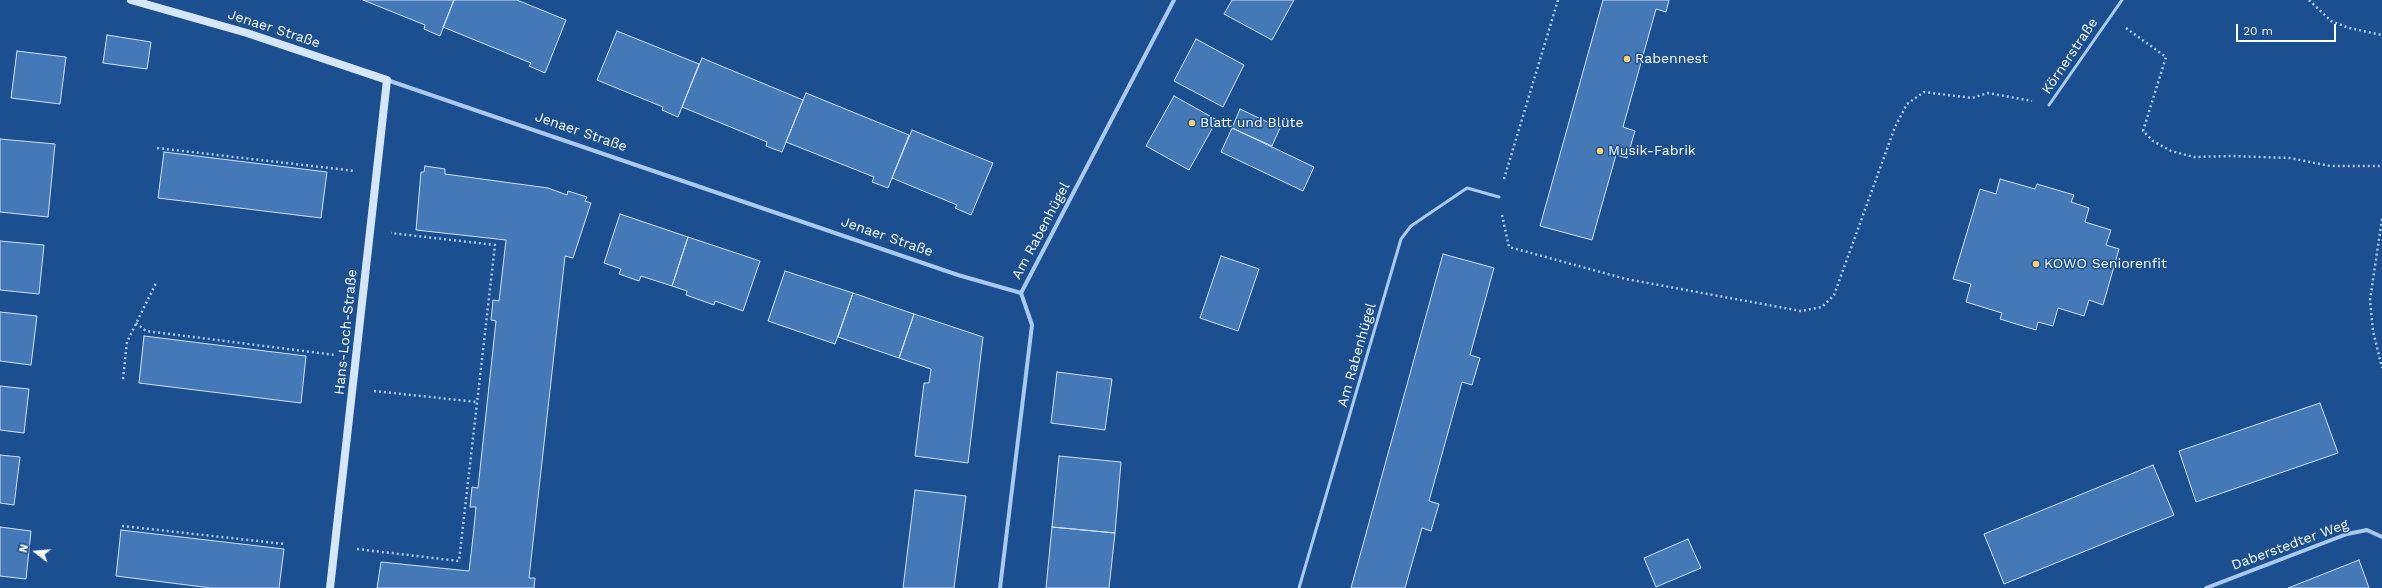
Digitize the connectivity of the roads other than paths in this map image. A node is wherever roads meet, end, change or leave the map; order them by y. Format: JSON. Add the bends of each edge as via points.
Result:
{"nodes":[{"id":1,"x":130,"y":0,"type":"edge"},
{"id":2,"x":1174,"y":0,"type":"edge"},
{"id":3,"x":2122,"y":0,"type":"edge"},
{"id":4,"x":387,"y":80,"type":"junction"},
{"id":5,"x":2049,"y":105,"type":"road end"},
{"id":6,"x":1498,"y":197,"type":"road end"},
{"id":7,"x":1021,"y":293,"type":"junction"},
{"id":8,"x":2382,"y":537,"type":"edge"},
{"id":9,"x":330,"y":588,"type":"edge"},
{"id":10,"x":1000,"y":588,"type":"edge"},
{"id":11,"x":1299,"y":588,"type":"edge"},
{"id":12,"x":2206,"y":588,"type":"edge"}],
"edges":[{"from":1,"to":4,"type":"street","name":"Jenaer Straße","via":[[247,33]]},
{"from":2,"to":7,"type":"street","name":"Am Rabenhügel"},
{"from":3,"to":5,"type":"lane","name":"Körnerstraße"},
{"from":4,"to":7,"type":"street","name":"Jenaer Straße","via":[[958,275]]},
{"from":4,"to":9,"type":"street","name":"Hans-Loch-Straße"},
{"from":6,"to":11,"type":"lane","name":"Am Rabenhügel","via":[[1467,188],[1411,226],[1401,239]]},
{"from":7,"to":10,"type":"street","name":"Am Rabenhügel","via":[[1032,325]]},
{"from":8,"to":12,"type":"street","name":"Daberstedter Weg","via":[[2367,530],[2347,534]]}]}
